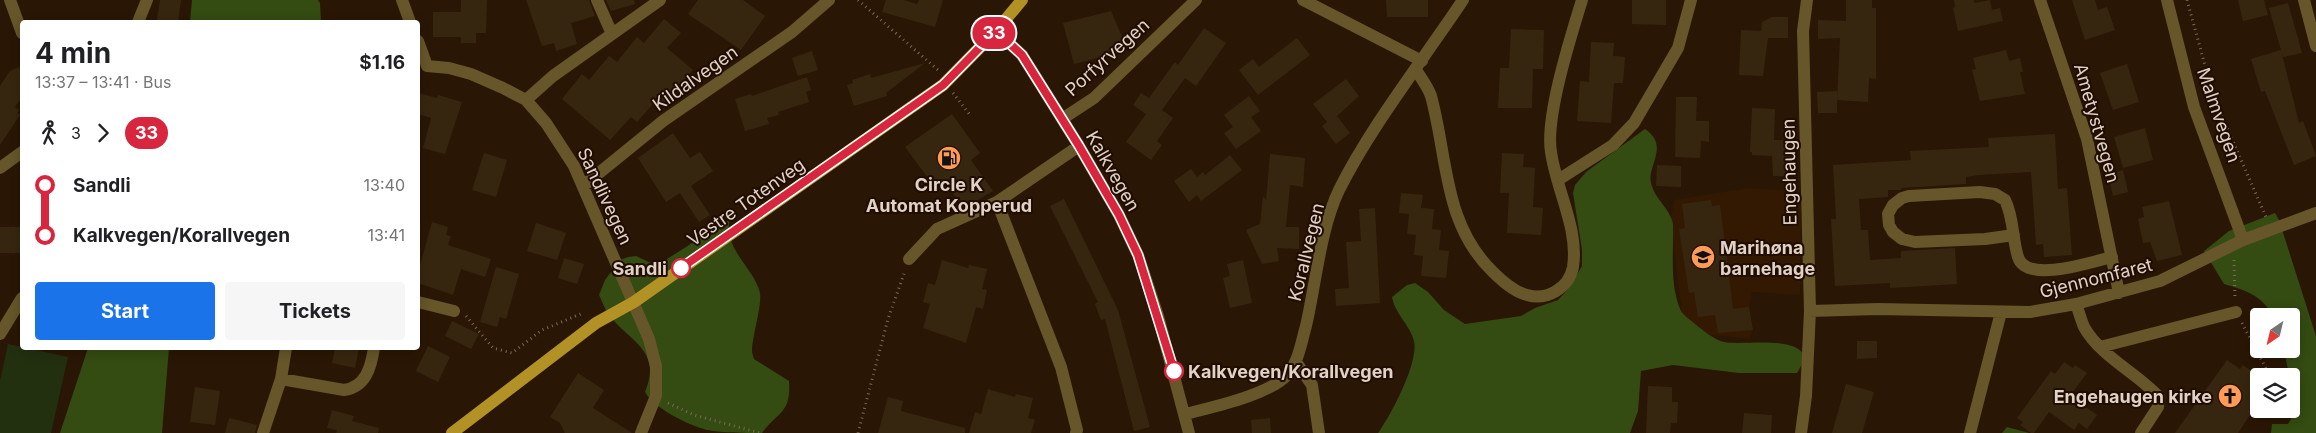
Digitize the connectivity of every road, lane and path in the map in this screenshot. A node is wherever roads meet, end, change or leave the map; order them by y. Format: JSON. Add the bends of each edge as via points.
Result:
{"nodes":[{"id":1,"x":10,"y":0,"type":"edge"},
{"id":2,"x":147,"y":0,"type":"edge"},
{"id":3,"x":402,"y":0,"type":"edge"},
{"id":4,"x":598,"y":0,"type":"edge"},
{"id":5,"x":660,"y":0,"type":"edge"},
{"id":6,"x":829,"y":0,"type":"edge"},
{"id":7,"x":858,"y":0,"type":"edge"},
{"id":8,"x":1022,"y":0,"type":"edge"},
{"id":9,"x":1196,"y":0,"type":"edge"},
{"id":10,"x":1303,"y":0,"type":"edge"},
{"id":11,"x":1463,"y":0,"type":"edge"},
{"id":12,"x":1582,"y":0,"type":"edge"},
{"id":13,"x":1692,"y":0,"type":"edge"},
{"id":14,"x":1807,"y":0,"type":"edge"},
{"id":15,"x":2040,"y":0,"type":"edge"},
{"id":16,"x":2167,"y":0,"type":"edge"},
{"id":17,"x":2188,"y":0,"type":"edge"},
{"id":18,"x":2304,"y":0,"type":"edge"},
{"id":19,"x":139,"y":20,"type":"edge"},
{"id":20,"x":409,"y":20,"type":"edge"},
{"id":21,"x":20,"y":28,"type":"edge"},
{"id":22,"x":996,"y":31,"type":"junction"},
{"id":23,"x":612,"y":34,"type":"junction"},
{"id":24,"x":2316,"y":46,"type":"edge"},
{"id":25,"x":420,"y":55,"type":"edge"},
{"id":26,"x":1419,"y":65,"type":"junction"},
{"id":27,"x":422,"y":69,"type":"edge"},
{"id":28,"x":949,"y":86,"type":"junction"},
{"id":29,"x":526,"y":100,"type":"junction"},
{"id":30,"x":970,"y":114,"type":"dead end"},
{"id":31,"x":1062,"y":118,"type":"junction"},
{"id":32,"x":1079,"y":146,"type":"junction"},
{"id":33,"x":20,"y":153,"type":"edge"},
{"id":34,"x":0,"y":168,"type":"edge"},
{"id":35,"x":1558,"y":180,"type":"junction"},
{"id":36,"x":582,"y":186,"type":"junction"},
{"id":37,"x":997,"y":202,"type":"junction"},
{"id":38,"x":2316,"y":213,"type":"edge"},
{"id":39,"x":2272,"y":230,"type":"junction"},
{"id":40,"x":2014,"y":235,"type":"junction"},
{"id":41,"x":2244,"y":240,"type":"junction"},
{"id":42,"x":2112,"y":257,"type":"junction"},
{"id":43,"x":910,"y":259,"type":"joint"},
{"id":44,"x":2119,"y":293,"type":"junction"},
{"id":45,"x":20,"y":301,"type":"edge"},
{"id":46,"x":420,"y":302,"type":"edge"},
{"id":47,"x":634,"y":302,"type":"junction"},
{"id":48,"x":2076,"y":304,"type":"junction"},
{"id":49,"x":454,"y":311,"type":"joint"},
{"id":50,"x":1810,"y":311,"type":"junction"},
{"id":51,"x":2001,"y":312,"type":"junction"},
{"id":52,"x":2236,"y":312,"type":"dead end"},
{"id":53,"x":602,"y":319,"type":"junction"},
{"id":54,"x":0,"y":334,"type":"edge"},
{"id":55,"x":2100,"y":347,"type":"junction"},
{"id":56,"x":286,"y":350,"type":"edge"},
{"id":57,"x":373,"y":350,"type":"edge"},
{"id":58,"x":1296,"y":362,"type":"junction"},
{"id":59,"x":281,"y":380,"type":"junction"},
{"id":60,"x":656,"y":396,"type":"junction"},
{"id":61,"x":1186,"y":414,"type":"junction"},
{"id":62,"x":263,"y":433,"type":"edge"},
{"id":63,"x":452,"y":433,"type":"edge"},
{"id":64,"x":641,"y":433,"type":"edge"},
{"id":65,"x":760,"y":433,"type":"edge"},
{"id":66,"x":858,"y":433,"type":"edge"},
{"id":67,"x":1076,"y":433,"type":"edge"},
{"id":68,"x":1190,"y":433,"type":"edge"},
{"id":69,"x":1318,"y":433,"type":"edge"},
{"id":70,"x":1801,"y":433,"type":"edge"},
{"id":71,"x":1970,"y":433,"type":"edge"},
{"id":72,"x":2141,"y":433,"type":"edge"}],
"edges":[{"from":1,"to":21,"type":"street"},
{"from":2,"to":19,"type":"street"},
{"from":3,"to":20,"type":"street"},
{"from":4,"to":23,"type":"street"},
{"from":5,"to":23,"type":"street"},
{"from":6,"to":36,"type":"street","name":"Kildalvegen","via":[[792,32],[662,121]]},
{"from":7,"to":28,"type":"path","via":[[934,65]]},
{"from":8,"to":22,"type":"main road","name":"Vestre Totenveg"},
{"from":9,"to":31,"type":"street","name":"Porfyrvegen","via":[[1094,98]]},
{"from":10,"to":26,"type":"street"},
{"from":11,"to":26,"type":"street","name":"Korallvegen"},
{"from":12,"to":35,"type":"street","via":[[1552,122],[1550,151]]},
{"from":13,"to":35,"type":"street","via":[[1678,48],[1634,123],[1613,145]]},
{"from":14,"to":50,"type":"street","name":"Engehaugen","via":[[1804,30]]},
{"from":15,"to":42,"type":"street","name":"Ametystvegen","via":[[2087,140]]},
{"from":16,"to":41,"type":"street","name":"Malmvegen","via":[[2194,107]]},
{"from":17,"to":39,"type":"path","via":[[2214,98]]},
{"from":18,"to":24,"type":"street"},
{"from":22,"to":28,"type":"main road","name":"Vestre Totenveg"},
{"from":22,"to":31,"type":"street","name":"Kalkvegen","via":[[1022,55]]},
{"from":23,"to":29,"type":"street","via":[[553,76]]},
{"from":25,"to":27,"type":"street","name":"Sandlivegen"},
{"from":26,"to":35,"type":"street","via":[[1431,94],[1453,210],[1469,242],[1486,265],[1505,283],[1526,295],[1541,297],[1554,293],[1567,282],[1572,268],[1574,248]]},
{"from":26,"to":58,"type":"street","name":"Korallvegen","via":[[1338,191],[1322,245]]},
{"from":27,"to":29,"type":"street","name":"Sandlivegen","via":[[449,68],[471,74]]},
{"from":28,"to":30,"type":"path"},
{"from":28,"to":47,"type":"main road","name":"Vestre Totenveg"},
{"from":29,"to":36,"type":"street","name":"Sandlivegen","via":[[546,123],[574,166]]},
{"from":31,"to":32,"type":"street","name":"Kalkvegen"},
{"from":32,"to":37,"type":"street"},
{"from":32,"to":61,"type":"street","name":"Kalkvegen","via":[[1138,255]]},
{"from":33,"to":34,"type":"street"},
{"from":36,"to":47,"type":"street","name":"Sandlivegen"},
{"from":37,"to":43,"type":"street","via":[[937,229]]},
{"from":37,"to":67,"type":"street","via":[[1061,367]]},
{"from":38,"to":39,"type":"street","name":"Gjennomfaret"},
{"from":39,"to":41,"type":"street","name":"Gjennomfaret"},
{"from":40,"to":40,"type":"street","via":[[2005,200],[1989,192],[1909,196],[1897,201],[1888,214],[1893,232],[1910,241],[1976,240]]},
{"from":40,"to":42,"type":"street","via":[[2018,258],[2034,271]]},
{"from":41,"to":44,"type":"street","name":"Gjennomfaret","via":[[2160,281]]},
{"from":42,"to":44,"type":"street","name":"Ametystvegen"},
{"from":43,"to":66,"type":"path","via":[[888,319]]},
{"from":44,"to":48,"type":"street","name":"Gjennomfaret"},
{"from":45,"to":54,"type":"street"},
{"from":46,"to":49,"type":"street"},
{"from":47,"to":53,"type":"main road","name":"Vestre Totenveg"},
{"from":47,"to":60,"type":"street","name":"Sandlivegen","via":[[650,339],[656,366]]},
{"from":48,"to":51,"type":"street","name":"Gjennomfaret","via":[[2030,312]]},
{"from":48,"to":55,"type":"street","via":[[2084,327]]},
{"from":49,"to":53,"type":"path","via":[[464,314],[494,348],[512,353],[542,330],[594,308]]},
{"from":50,"to":51,"type":"street","name":"Gjennomfaret"},
{"from":50,"to":70,"type":"street","name":"Engehaugen"},
{"from":51,"to":71,"type":"street"},
{"from":52,"to":55,"type":"street"},
{"from":53,"to":63,"type":"main road","name":"Vestre Totenveg"},
{"from":55,"to":72,"type":"street","via":[[2159,397],[2158,407]]},
{"from":56,"to":59,"type":"street"},
{"from":57,"to":59,"type":"street","via":[[367,374],[354,389]]},
{"from":58,"to":61,"type":"street","name":"Korallvegen","via":[[1286,376],[1260,392]]},
{"from":58,"to":69,"type":"street","via":[[1312,385]]},
{"from":59,"to":62,"type":"street"},
{"from":60,"to":64,"type":"street"},
{"from":60,"to":65,"type":"path","via":[[694,415]]},
{"from":61,"to":68,"type":"street","name":"Kalkvegen"}]}
